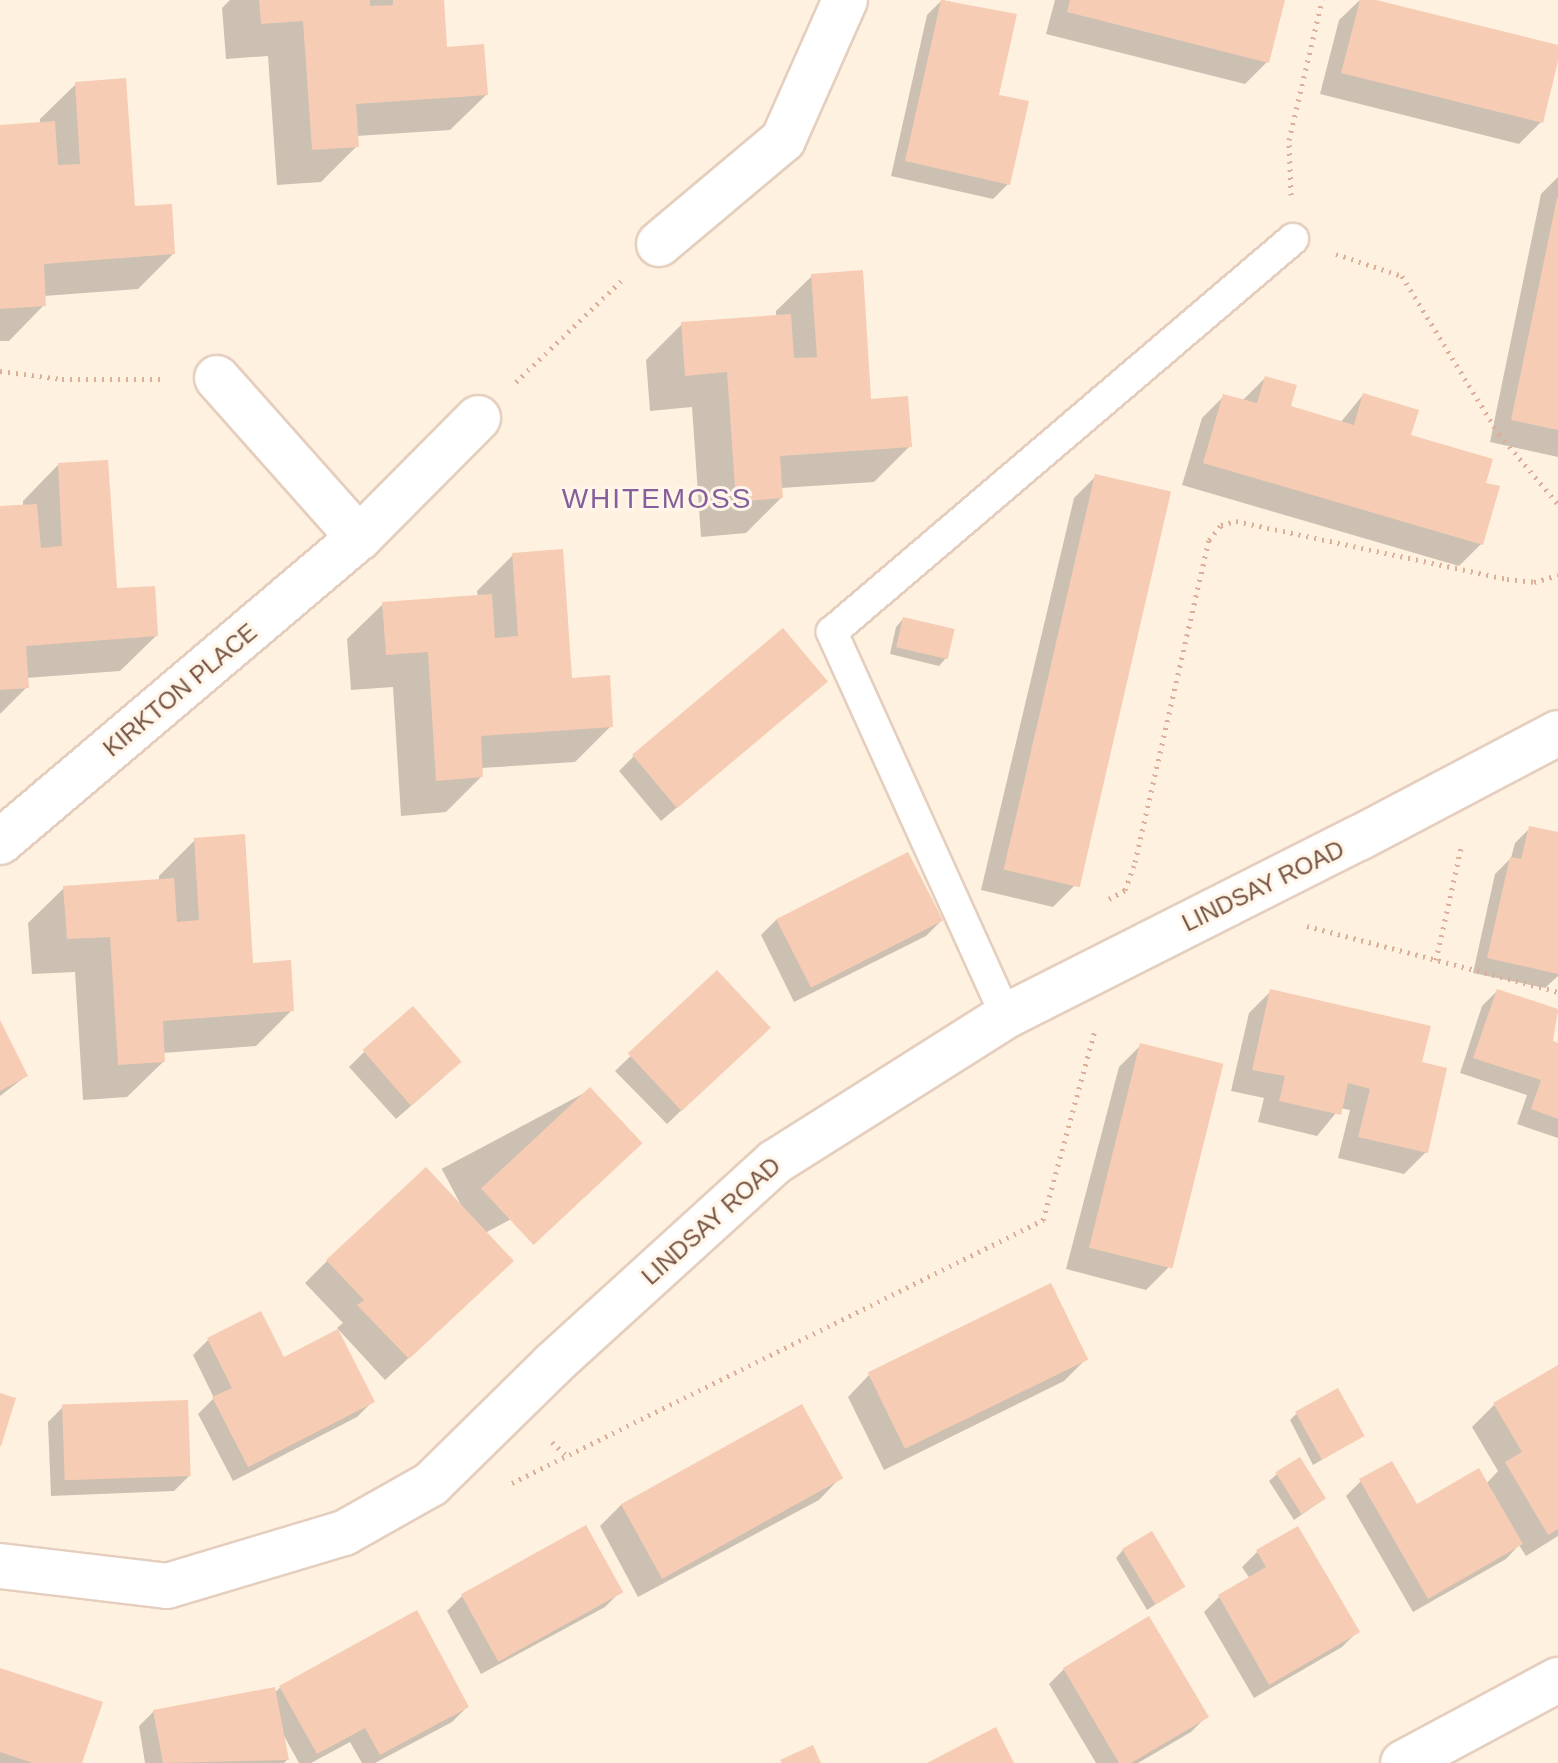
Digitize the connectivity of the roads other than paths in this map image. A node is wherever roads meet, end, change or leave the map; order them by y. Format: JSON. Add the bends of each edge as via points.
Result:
{"nodes":[{"id":1,"x":845,"y":0,"type":"edge"},
{"id":2,"x":1293,"y":239,"type":"road end"},
{"id":3,"x":659,"y":244,"type":"road end"},
{"id":4,"x":217,"y":378,"type":"road end"},
{"id":5,"x":478,"y":418,"type":"road end"},
{"id":6,"x":359,"y":538,"type":"junction"},
{"id":7,"x":1558,"y":733,"type":"edge"},
{"id":8,"x":0,"y":842,"type":"edge"},
{"id":9,"x":1006,"y":1016,"type":"junction"},
{"id":10,"x":0,"y":1566,"type":"edge"},
{"id":11,"x":1558,"y":1680,"type":"edge"},
{"id":12,"x":1403,"y":1763,"type":"edge"}],
"edges":[{"from":1,"to":3,"type":"street","via":[[783,140]]},
{"from":2,"to":9,"type":"lane","via":[[832,632]]},
{"from":4,"to":6,"type":"street"},
{"from":5,"to":6,"type":"street","name":"KIRKTON PLACE"},
{"from":6,"to":8,"type":"street","name":"KIRKTON PLACE"},
{"from":7,"to":9,"type":"street","name":"LINDSAY ROAD"},
{"from":9,"to":10,"type":"street","name":"LINDSAY ROAD","via":[[775,1162],[553,1364],[431,1484],[344,1533],[167,1586]]},
{"from":11,"to":12,"type":"street"}]}
